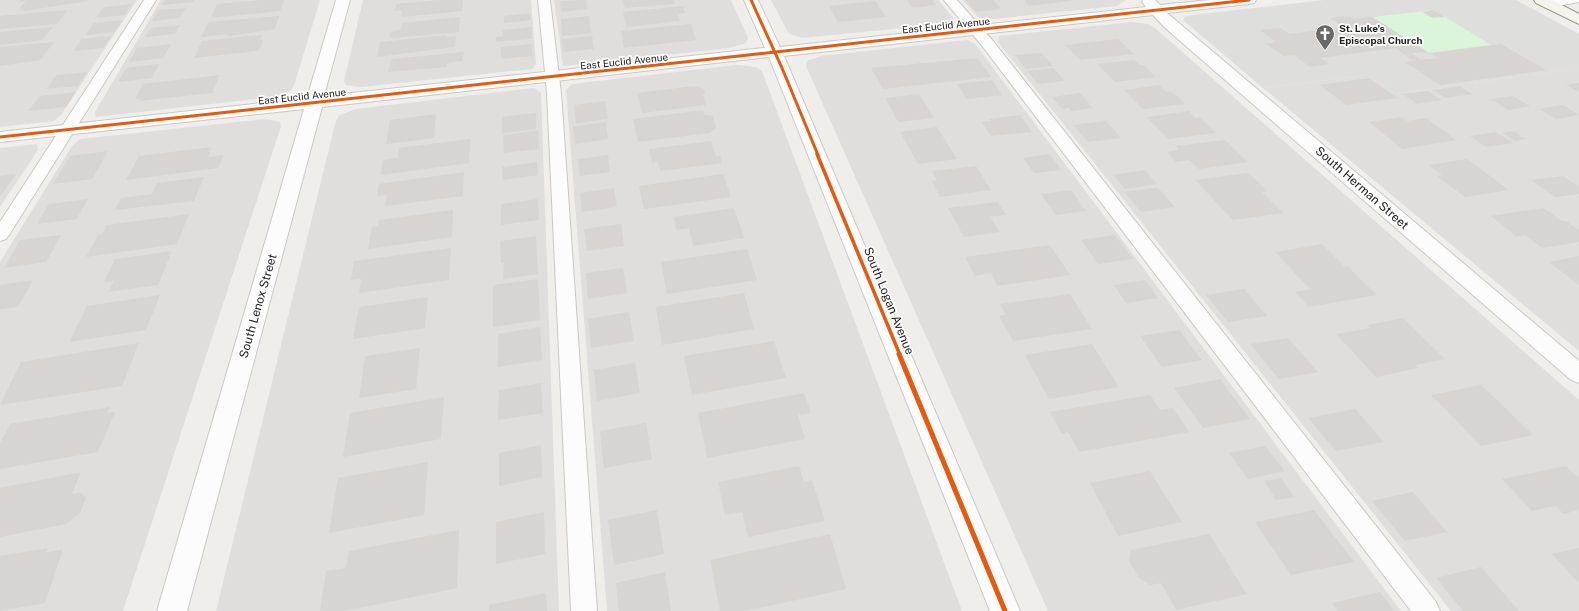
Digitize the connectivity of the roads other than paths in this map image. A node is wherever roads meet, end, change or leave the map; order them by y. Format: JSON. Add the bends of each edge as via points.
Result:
{"nodes":[{"id":1,"x":150,"y":0,"type":"edge"},
{"id":2,"x":343,"y":0,"type":"edge"},
{"id":3,"x":544,"y":0,"type":"edge"},
{"id":4,"x":751,"y":0,"type":"edge"},
{"id":5,"x":950,"y":0,"type":"edge"},
{"id":6,"x":1249,"y":0,"type":"edge"},
{"id":7,"x":1574,"y":0,"type":"edge"},
{"id":8,"x":1544,"y":2,"type":"edge"},
{"id":9,"x":1151,"y":5,"type":"edge"},
{"id":10,"x":1579,"y":20,"type":"edge"},
{"id":11,"x":976,"y":30,"type":"junction"},
{"id":12,"x":776,"y":52,"type":"junction"},
{"id":13,"x":552,"y":77,"type":"junction"},
{"id":14,"x":316,"y":102,"type":"junction"},
{"id":15,"x":68,"y":130,"type":"junction"},
{"id":16,"x":0,"y":137,"type":"edge"},
{"id":17,"x":0,"y":235,"type":"edge"},
{"id":18,"x":1579,"y":374,"type":"edge"},
{"id":19,"x":172,"y":611,"type":"edge"},
{"id":20,"x":584,"y":611,"type":"edge"},
{"id":21,"x":1006,"y":611,"type":"edge"},
{"id":22,"x":1427,"y":611,"type":"edge"}],
"edges":[{"from":1,"to":15,"type":"lane"},
{"from":2,"to":14,"type":"street","name":"South Lenox Street"},
{"from":3,"to":13,"type":"lane"},
{"from":4,"to":12,"type":"street","name":"South Logan Avenue"},
{"from":5,"to":11,"type":"lane"},
{"from":6,"to":9,"type":"street","name":"East Euclid Avenue"},
{"from":7,"to":8,"type":"lane"},
{"from":8,"to":10,"type":"street"},
{"from":9,"to":11,"type":"street","name":"East Euclid Avenue"},
{"from":9,"to":18,"type":"street","name":"South Herman Street"},
{"from":11,"to":12,"type":"street","name":"East Euclid Avenue"},
{"from":11,"to":22,"type":"lane"},
{"from":12,"to":13,"type":"street","name":"East Euclid Avenue"},
{"from":12,"to":21,"type":"street","name":"South Logan Avenue"},
{"from":13,"to":14,"type":"street","name":"East Euclid Avenue"},
{"from":13,"to":20,"type":"lane"},
{"from":14,"to":15,"type":"street","name":"East Euclid Avenue"},
{"from":14,"to":19,"type":"street","name":"South Lenox Street"},
{"from":15,"to":16,"type":"street","name":"East Euclid Avenue"},
{"from":15,"to":17,"type":"lane"}]}
